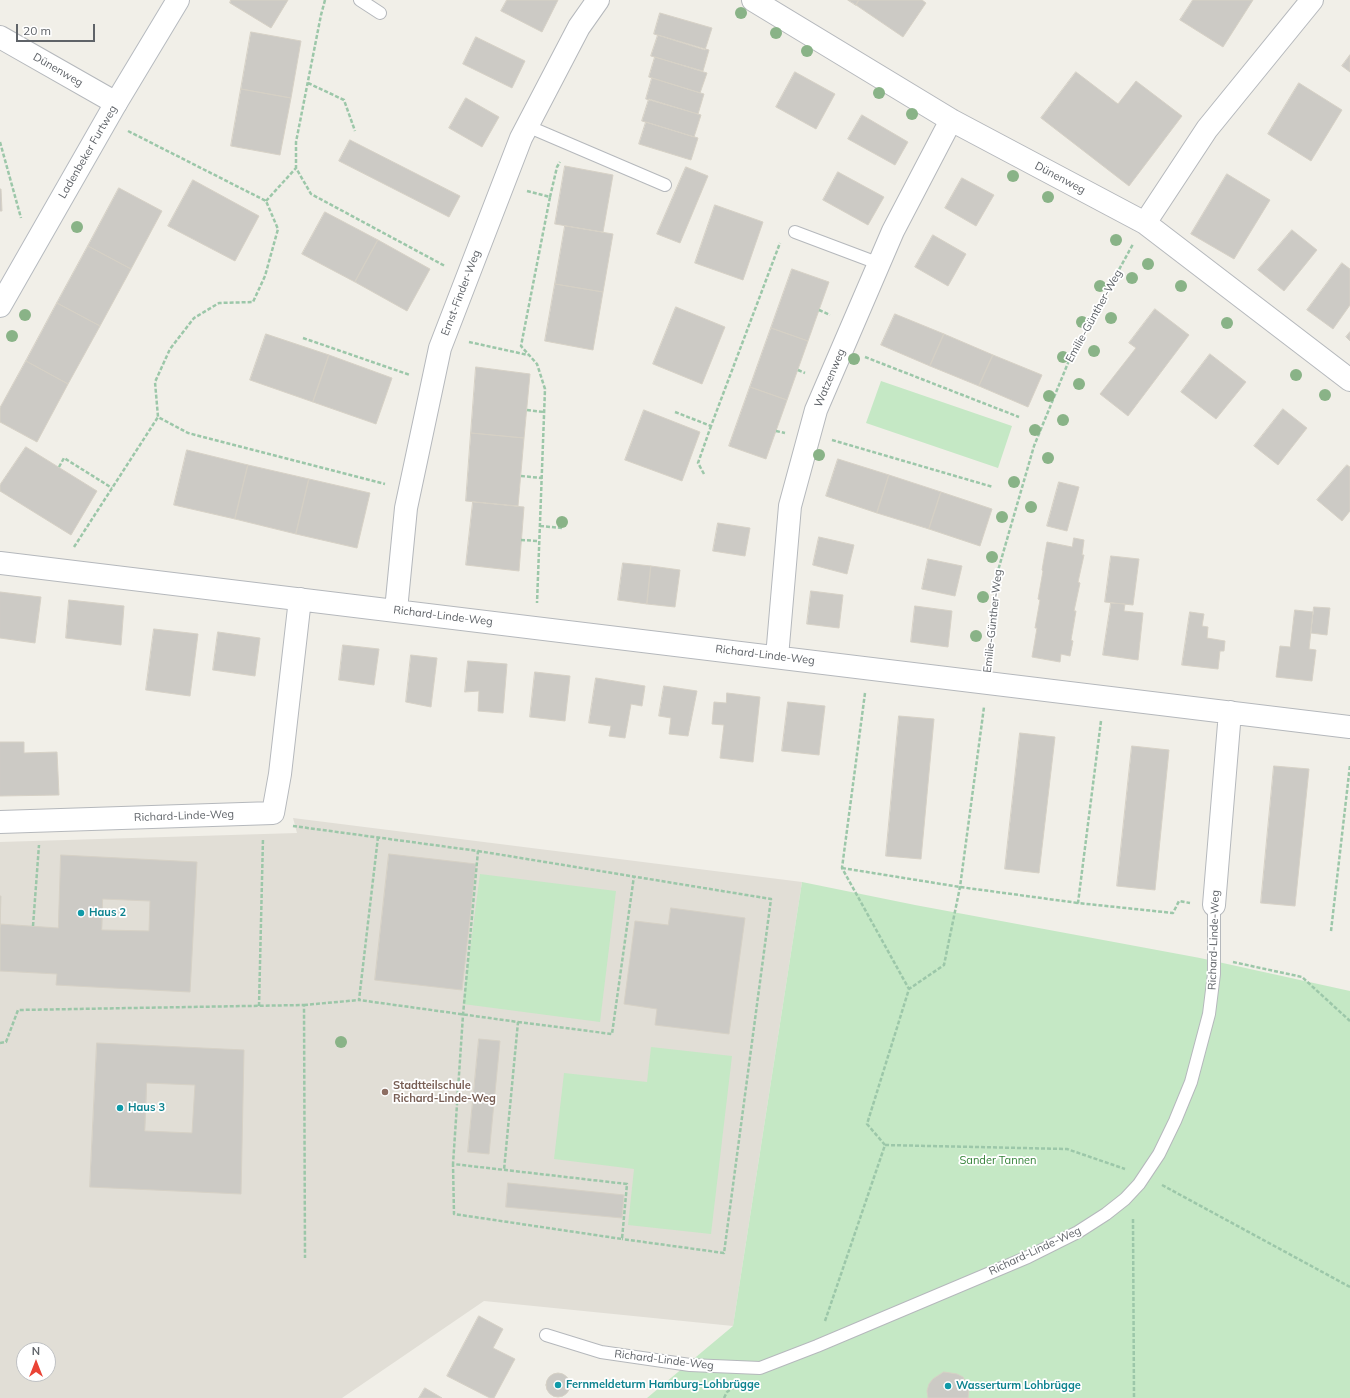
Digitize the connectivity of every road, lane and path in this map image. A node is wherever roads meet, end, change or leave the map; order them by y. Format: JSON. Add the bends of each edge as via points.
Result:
{"nodes":[{"id":1,"x":178,"y":0,"type":"edge"},
{"id":2,"x":326,"y":0,"type":"edge"},
{"id":3,"x":360,"y":0,"type":"edge"},
{"id":4,"x":598,"y":0,"type":"edge"},
{"id":5,"x":753,"y":0,"type":"edge"},
{"id":6,"x":1312,"y":0,"type":"edge"},
{"id":7,"x":380,"y":13,"type":"dead end"},
{"id":8,"x":0,"y":37,"type":"edge"},
{"id":9,"x":308,"y":83,"type":"junction"},
{"id":10,"x":111,"y":112,"type":"junction"},
{"id":11,"x":951,"y":120,"type":"junction"},
{"id":12,"x":527,"y":126,"type":"junction"},
{"id":13,"x":355,"y":131,"type":"dead end"},
{"id":14,"x":0,"y":142,"type":"edge"},
{"id":15,"x":584,"y":150,"type":"junction"},
{"id":16,"x":296,"y":168,"type":"junction"},
{"id":17,"x":503,"y":185,"type":"junction"},
{"id":18,"x":665,"y":185,"type":"dead end"},
{"id":19,"x":550,"y":198,"type":"junction"},
{"id":20,"x":266,"y":201,"type":"junction"},
{"id":21,"x":1145,"y":223,"type":"junction"},
{"id":22,"x":795,"y":232,"type":"joint"},
{"id":23,"x":31,"y":252,"type":"junction"},
{"id":24,"x":880,"y":264,"type":"junction"},
{"id":25,"x":467,"y":278,"type":"junction"},
{"id":26,"x":0,"y":306,"type":"edge"},
{"id":27,"x":445,"y":336,"type":"junction"},
{"id":28,"x":302,"y":338,"type":"dead end"},
{"id":29,"x":843,"y":348,"type":"junction"},
{"id":30,"x":529,"y":356,"type":"junction"},
{"id":31,"x":1350,"y":380,"type":"edge"},
{"id":32,"x":433,"y":383,"type":"junction"},
{"id":33,"x":527,"y":410,"type":"dead end"},
{"id":34,"x":544,"y":412,"type":"junction"},
{"id":35,"x":676,"y":412,"type":"dead end"},
{"id":36,"x":158,"y":417,"type":"junction"},
{"id":37,"x":1019,"y":417,"type":"dead end"},
{"id":38,"x":711,"y":426,"type":"junction"},
{"id":39,"x":810,"y":433,"type":"junction"},
{"id":40,"x":59,"y":467,"type":"dead end"},
{"id":41,"x":704,"y":474,"type":"dead end"},
{"id":42,"x":521,"y":476,"type":"dead end"},
{"id":43,"x":542,"y":478,"type":"junction"},
{"id":44,"x":993,"y":487,"type":"dead end"},
{"id":45,"x":112,"y":488,"type":"junction"},
{"id":46,"x":410,"y":491,"type":"junction"},
{"id":47,"x":540,"y":526,"type":"junction"},
{"id":48,"x":562,"y":528,"type":"dead end"},
{"id":49,"x":522,"y":540,"type":"dead end"},
{"id":50,"x":539,"y":541,"type":"junction"},
{"id":51,"x":0,"y":563,"type":"edge"},
{"id":52,"x":59,"y":571,"type":"junction"},
{"id":53,"x":300,"y":599,"type":"junction"},
{"id":54,"x":396,"y":610,"type":"junction"},
{"id":55,"x":536,"y":627,"type":"junction"},
{"id":56,"x":776,"y":656,"type":"junction"},
{"id":57,"x":869,"y":668,"type":"junction"},
{"id":58,"x":987,"y":682,"type":"junction"},
{"id":59,"x":1104,"y":697,"type":"junction"},
{"id":60,"x":1230,"y":712,"type":"junction"},
{"id":61,"x":1350,"y":727,"type":"edge"},
{"id":62,"x":1350,"y":765,"type":"edge"},
{"id":63,"x":39,"y":821,"type":"junction"},
{"id":64,"x":0,"y":822,"type":"edge"},
{"id":65,"x":286,"y":825,"type":"dead end"},
{"id":66,"x":263,"y":837,"type":"dead end"},
{"id":67,"x":378,"y":837,"type":"junction"},
{"id":68,"x":478,"y":851,"type":"junction"},
{"id":69,"x":842,"y":868,"type":"junction"},
{"id":70,"x":634,"y":876,"type":"junction"},
{"id":71,"x":960,"y":887,"type":"junction"},
{"id":72,"x":1078,"y":903,"type":"junction"},
{"id":73,"x":1214,"y":906,"type":"junction"},
{"id":74,"x":33,"y":926,"type":"dead end"},
{"id":75,"x":1331,"y":931,"type":"dead end"},
{"id":76,"x":1215,"y":959,"type":"junction"},
{"id":77,"x":909,"y":989,"type":"junction"},
{"id":78,"x":359,"y":1000,"type":"junction"},
{"id":79,"x":304,"y":1005,"type":"junction"},
{"id":80,"x":259,"y":1006,"type":"junction"},
{"id":81,"x":463,"y":1014,"type":"junction"},
{"id":82,"x":1350,"y":1021,"type":"edge"},
{"id":83,"x":518,"y":1022,"type":"junction"},
{"id":84,"x":0,"y":1043,"type":"edge"},
{"id":85,"x":885,"y":1145,"type":"junction"},
{"id":86,"x":453,"y":1164,"type":"junction"},
{"id":87,"x":504,"y":1170,"type":"junction"},
{"id":88,"x":1145,"y":1176,"type":"junction"},
{"id":89,"x":1125,"y":1199,"type":"junction"},
{"id":90,"x":622,"y":1239,"type":"junction"},
{"id":91,"x":305,"y":1258,"type":"dead end"},
{"id":92,"x":1350,"y":1287,"type":"edge"},
{"id":93,"x":546,"y":1335,"type":"dead end"},
{"id":94,"x":816,"y":1346,"type":"junction"},
{"id":95,"x":1134,"y":1398,"type":"edge"}],
"edges":[{"from":1,"to":10,"type":"street","name":"Ladenbeker Furtweg"},
{"from":2,"to":9,"type":"path"},
{"from":3,"to":7,"type":"lane"},
{"from":4,"to":12,"type":"street","name":"Ernst-Finder-Weg","via":[[579,27]]},
{"from":5,"to":11,"type":"street","name":"Dünenweg"},
{"from":6,"to":21,"type":"street","via":[[1207,130]]},
{"from":8,"to":10,"type":"street","name":"Dünenweg"},
{"from":9,"to":13,"type":"path","via":[[344,100]]},
{"from":9,"to":16,"type":"path","via":[[296,142]]},
{"from":10,"to":20,"type":"path"},
{"from":10,"to":23,"type":"street","name":"Ladenbeker Furtweg"},
{"from":11,"to":21,"type":"street","name":"Dünenweg"},
{"from":11,"to":24,"type":"street","name":"Watzenweg","via":[[893,232]]},
{"from":12,"to":15,"type":"lane"},
{"from":12,"to":17,"type":"street","name":"Ernst-Finder-Weg"},
{"from":14,"to":23,"type":"path"},
{"from":15,"to":18,"type":"lane"},
{"from":15,"to":19,"type":"path","via":[[565,155],[556,167]]},
{"from":16,"to":20,"type":"path"},
{"from":16,"to":25,"type":"path","via":[[311,194]]},
{"from":17,"to":19,"type":"path"},
{"from":17,"to":25,"type":"street","name":"Ernst-Finder-Weg"},
{"from":19,"to":30,"type":"path","via":[[521,346]]},
{"from":20,"to":36,"type":"path","via":[[278,229],[265,276],[252,302],[219,303],[194,318],[170,349],[155,382]]},
{"from":21,"to":31,"type":"street","name":"Dünenweg"},
{"from":21,"to":58,"type":"path","name":"Emilie-Günther-Weg","via":[[1068,363],[1034,446],[997,574]]},
{"from":22,"to":24,"type":"lane"},
{"from":22,"to":38,"type":"path","via":[[783,237]]},
{"from":23,"to":26,"type":"street","name":"Ladenbeker Furtweg"},
{"from":24,"to":29,"type":"street","name":"Watzenweg"},
{"from":25,"to":27,"type":"street","name":"Ernst-Finder-Weg"},
{"from":27,"to":30,"type":"path"},
{"from":27,"to":32,"type":"street","name":"Ernst-Finder-Weg"},
{"from":28,"to":32,"type":"path"},
{"from":29,"to":37,"type":"path"},
{"from":29,"to":39,"type":"street","name":"Watzenweg","via":[[816,410]]},
{"from":30,"to":34,"type":"path","via":[[537,364],[545,389]]},
{"from":32,"to":46,"type":"street","name":"Ernst-Finder-Weg"},
{"from":33,"to":34,"type":"path"},
{"from":34,"to":43,"type":"path"},
{"from":35,"to":38,"type":"path"},
{"from":36,"to":45,"type":"path"},
{"from":36,"to":46,"type":"path","via":[[188,433]]},
{"from":38,"to":41,"type":"path","via":[[698,463]]},
{"from":39,"to":44,"type":"path"},
{"from":39,"to":56,"type":"street","name":"Watzenweg","via":[[790,506]]},
{"from":40,"to":45,"type":"path","via":[[64,458]]},
{"from":42,"to":43,"type":"path"},
{"from":43,"to":47,"type":"path"},
{"from":45,"to":52,"type":"path"},
{"from":46,"to":54,"type":"street","name":"Ernst-Finder-Weg"},
{"from":47,"to":48,"type":"path"},
{"from":47,"to":50,"type":"path"},
{"from":49,"to":50,"type":"path"},
{"from":50,"to":55,"type":"path"},
{"from":51,"to":52,"type":"street","name":"Richard-Linde-Weg"},
{"from":52,"to":53,"type":"street","name":"Richard-Linde-Weg"},
{"from":53,"to":54,"type":"street","name":"Richard-Linde-Weg"},
{"from":53,"to":63,"type":"street","name":"Richard-Linde-Weg","via":[[283,751],[273,813]]},
{"from":54,"to":55,"type":"street","name":"Richard-Linde-Weg"},
{"from":55,"to":56,"type":"street","name":"Richard-Linde-Weg"},
{"from":56,"to":57,"type":"street","name":"Richard-Linde-Weg"},
{"from":57,"to":58,"type":"street","name":"Richard-Linde-Weg"},
{"from":57,"to":69,"type":"path"},
{"from":58,"to":59,"type":"street","name":"Richard-Linde-Weg"},
{"from":58,"to":71,"type":"path","name":"Emilie-Günther-Weg"},
{"from":59,"to":60,"type":"street","name":"Richard-Linde-Weg"},
{"from":59,"to":72,"type":"path"},
{"from":60,"to":61,"type":"street","name":"Richard-Linde-Weg"},
{"from":60,"to":73,"type":"street","name":"Richard-Linde-Weg"},
{"from":62,"to":75,"type":"path"},
{"from":63,"to":64,"type":"street","name":"Richard-Linde-Weg"},
{"from":63,"to":74,"type":"path"},
{"from":65,"to":67,"type":"path"},
{"from":66,"to":80,"type":"path"},
{"from":67,"to":68,"type":"path"},
{"from":67,"to":78,"type":"path"},
{"from":68,"to":70,"type":"path"},
{"from":68,"to":81,"type":"path"},
{"from":69,"to":71,"type":"path"},
{"from":69,"to":77,"type":"path"},
{"from":70,"to":83,"type":"path","via":[[612,1034]]},
{"from":70,"to":90,"type":"path","via":[[771,899],[724,1253]]},
{"from":71,"to":72,"type":"path"},
{"from":71,"to":77,"type":"path","name":"Emilie-Günther-Weg","via":[[944,965]]},
{"from":72,"to":73,"type":"path","via":[[1173,913],[1179,901]]},
{"from":73,"to":76,"type":"lane","name":"Richard-Linde-Weg"},
{"from":76,"to":82,"type":"path","via":[[1302,977]]},
{"from":76,"to":88,"type":"lane","name":"Richard-Linde-Weg","via":[[1209,1014],[1191,1082],[1159,1154]]},
{"from":77,"to":85,"type":"path","via":[[867,1124]]},
{"from":78,"to":79,"type":"path"},
{"from":78,"to":81,"type":"path"},
{"from":79,"to":80,"type":"path"},
{"from":79,"to":91,"type":"path"},
{"from":80,"to":84,"type":"path","via":[[18,1010],[6,1042]]},
{"from":81,"to":83,"type":"path"},
{"from":81,"to":86,"type":"path"},
{"from":83,"to":87,"type":"path"},
{"from":85,"to":88,"type":"path","via":[[1067,1149]]},
{"from":85,"to":94,"type":"path"},
{"from":86,"to":87,"type":"path"},
{"from":86,"to":90,"type":"path","via":[[454,1214]]},
{"from":87,"to":90,"type":"path","via":[[627,1184]]},
{"from":88,"to":89,"type":"lane","name":"Richard-Linde-Weg"},
{"from":88,"to":92,"type":"path"},
{"from":89,"to":94,"type":"lane","name":"Richard-Linde-Weg","via":[[1078,1232],[1028,1257]]},
{"from":89,"to":95,"type":"path","via":[[1133,1213]]},
{"from":93,"to":94,"type":"lane","name":"Richard-Linde-Weg","via":[[601,1352],[690,1365],[753,1368],[760,1368]]}]}
